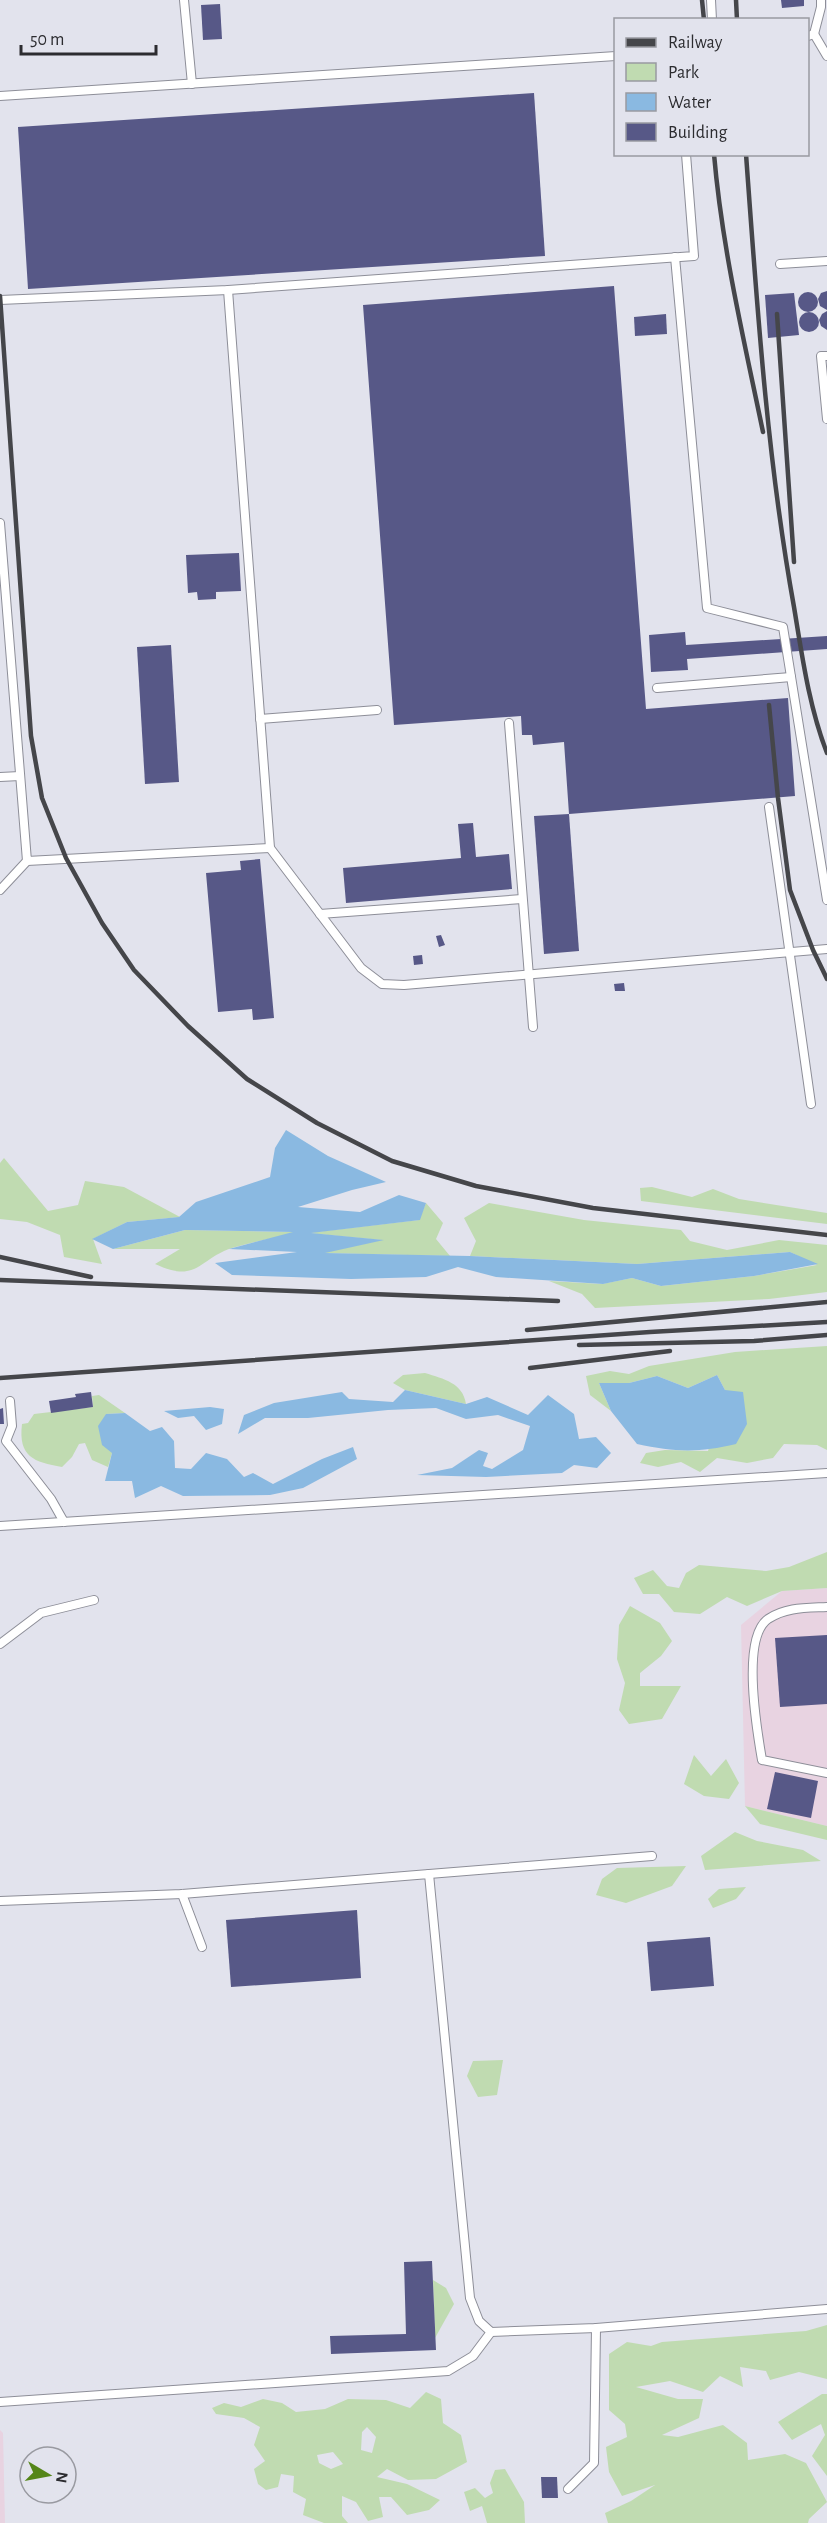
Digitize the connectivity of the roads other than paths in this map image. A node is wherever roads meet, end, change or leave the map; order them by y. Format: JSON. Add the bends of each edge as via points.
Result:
{"nodes":[{"id":1,"x":184,"y":0,"type":"edge"},
{"id":2,"x":711,"y":0,"type":"edge"},
{"id":3,"x":821,"y":0,"type":"edge"},
{"id":4,"x":712,"y":18,"type":"edge"},
{"id":5,"x":811,"y":35,"type":"edge"},
{"id":6,"x":614,"y":56,"type":"edge"},
{"id":7,"x":827,"y":56,"type":"edge"},
{"id":8,"x":192,"y":84,"type":"junction"},
{"id":9,"x":0,"y":96,"type":"edge"},
{"id":10,"x":686,"y":156,"type":"edge"},
{"id":11,"x":675,"y":257,"type":"junction"},
{"id":12,"x":827,"y":261,"type":"edge"},
{"id":13,"x":780,"y":264,"type":"dead end"},
{"id":14,"x":228,"y":290,"type":"junction"},
{"id":15,"x":0,"y":300,"type":"edge"},
{"id":16,"x":827,"y":356,"type":"edge"},
{"id":17,"x":827,"y":419,"type":"edge"},
{"id":18,"x":0,"y":523,"type":"edge"},
{"id":19,"x":791,"y":677,"type":"junction"},
{"id":20,"x":657,"y":688,"type":"dead end"},
{"id":21,"x":377,"y":710,"type":"dead end"},
{"id":22,"x":260,"y":719,"type":"junction"},
{"id":23,"x":509,"y":723,"type":"dead end"},
{"id":24,"x":20,"y":776,"type":"junction"},
{"id":25,"x":0,"y":777,"type":"edge"},
{"id":26,"x":769,"y":807,"type":"dead end"},
{"id":27,"x":270,"y":848,"type":"junction"},
{"id":28,"x":27,"y":861,"type":"junction"},
{"id":29,"x":0,"y":890,"type":"edge"},
{"id":30,"x":522,"y":899,"type":"junction"},
{"id":31,"x":827,"y":900,"type":"edge"},
{"id":32,"x":320,"y":914,"type":"junction"},
{"id":33,"x":827,"y":949,"type":"edge"},
{"id":34,"x":790,"y":952,"type":"junction"},
{"id":35,"x":528,"y":975,"type":"junction"},
{"id":36,"x":532,"y":1027,"type":"dead end"},
{"id":37,"x":811,"y":1104,"type":"dead end"},
{"id":38,"x":10,"y":1401,"type":"dead end"},
{"id":39,"x":827,"y":1473,"type":"edge"},
{"id":40,"x":64,"y":1522,"type":"junction"},
{"id":41,"x":0,"y":1526,"type":"edge"},
{"id":42,"x":94,"y":1600,"type":"dead end"},
{"id":43,"x":827,"y":1607,"type":"edge"},
{"id":44,"x":0,"y":1644,"type":"edge"},
{"id":45,"x":827,"y":1773,"type":"edge"},
{"id":46,"x":652,"y":1856,"type":"dead end"},
{"id":47,"x":429,"y":1874,"type":"junction"},
{"id":48,"x":182,"y":1894,"type":"junction"},
{"id":49,"x":0,"y":1901,"type":"edge"},
{"id":50,"x":202,"y":1947,"type":"dead end"},
{"id":51,"x":827,"y":2309,"type":"edge"},
{"id":52,"x":596,"y":2328,"type":"junction"},
{"id":53,"x":491,"y":2332,"type":"junction"},
{"id":54,"x":2,"y":2402,"type":"edge"},
{"id":55,"x":0,"y":2411,"type":"edge"},
{"id":56,"x":568,"y":2489,"type":"dead end"}],
"edges":[{"from":1,"to":8,"type":"lane"},
{"from":2,"to":4,"type":"lane"},
{"from":3,"to":5,"type":"lane"},
{"from":5,"to":7,"type":"lane"},
{"from":6,"to":8,"type":"lane"},
{"from":8,"to":9,"type":"lane"},
{"from":10,"to":11,"type":"lane","via":[[694,256]]},
{"from":11,"to":14,"type":"lane"},
{"from":11,"to":19,"type":"lane","via":[[707,608],[783,627]]},
{"from":12,"to":13,"type":"lane"},
{"from":14,"to":15,"type":"lane"},
{"from":14,"to":22,"type":"lane"},
{"from":16,"to":17,"type":"lane","via":[[821,356]]},
{"from":18,"to":24,"type":"lane"},
{"from":19,"to":20,"type":"lane"},
{"from":19,"to":31,"type":"lane"},
{"from":21,"to":22,"type":"lane"},
{"from":22,"to":27,"type":"lane"},
{"from":23,"to":30,"type":"lane"},
{"from":24,"to":25,"type":"lane"},
{"from":24,"to":28,"type":"lane"},
{"from":26,"to":34,"type":"lane"},
{"from":27,"to":28,"type":"lane"},
{"from":27,"to":32,"type":"lane"},
{"from":28,"to":29,"type":"lane"},
{"from":30,"to":32,"type":"lane"},
{"from":30,"to":35,"type":"lane"},
{"from":32,"to":35,"type":"lane","via":[[361,968],[382,984]]},
{"from":33,"to":34,"type":"lane"},
{"from":34,"to":35,"type":"lane"},
{"from":34,"to":37,"type":"lane"},
{"from":35,"to":36,"type":"lane"},
{"from":38,"to":40,"type":"lane","via":[[12,1426],[6,1441]]},
{"from":39,"to":40,"type":"lane"},
{"from":40,"to":41,"type":"lane"},
{"from":42,"to":44,"type":"lane","via":[[40,1613]]},
{"from":43,"to":45,"type":"lane","via":[[787,1610],[766,1621],[754,1644],[754,1704],[762,1760]]},
{"from":46,"to":47,"type":"lane"},
{"from":47,"to":48,"type":"lane"},
{"from":47,"to":53,"type":"lane","via":[[470,2298],[479,2321]]},
{"from":48,"to":49,"type":"lane"},
{"from":48,"to":50,"type":"lane"},
{"from":51,"to":52,"type":"lane"},
{"from":52,"to":53,"type":"lane"},
{"from":52,"to":56,"type":"lane","via":[[594,2463]]},
{"from":53,"to":54,"type":"lane","via":[[473,2356],[448,2371]]},
{"from":54,"to":55,"type":"lane"}]}
